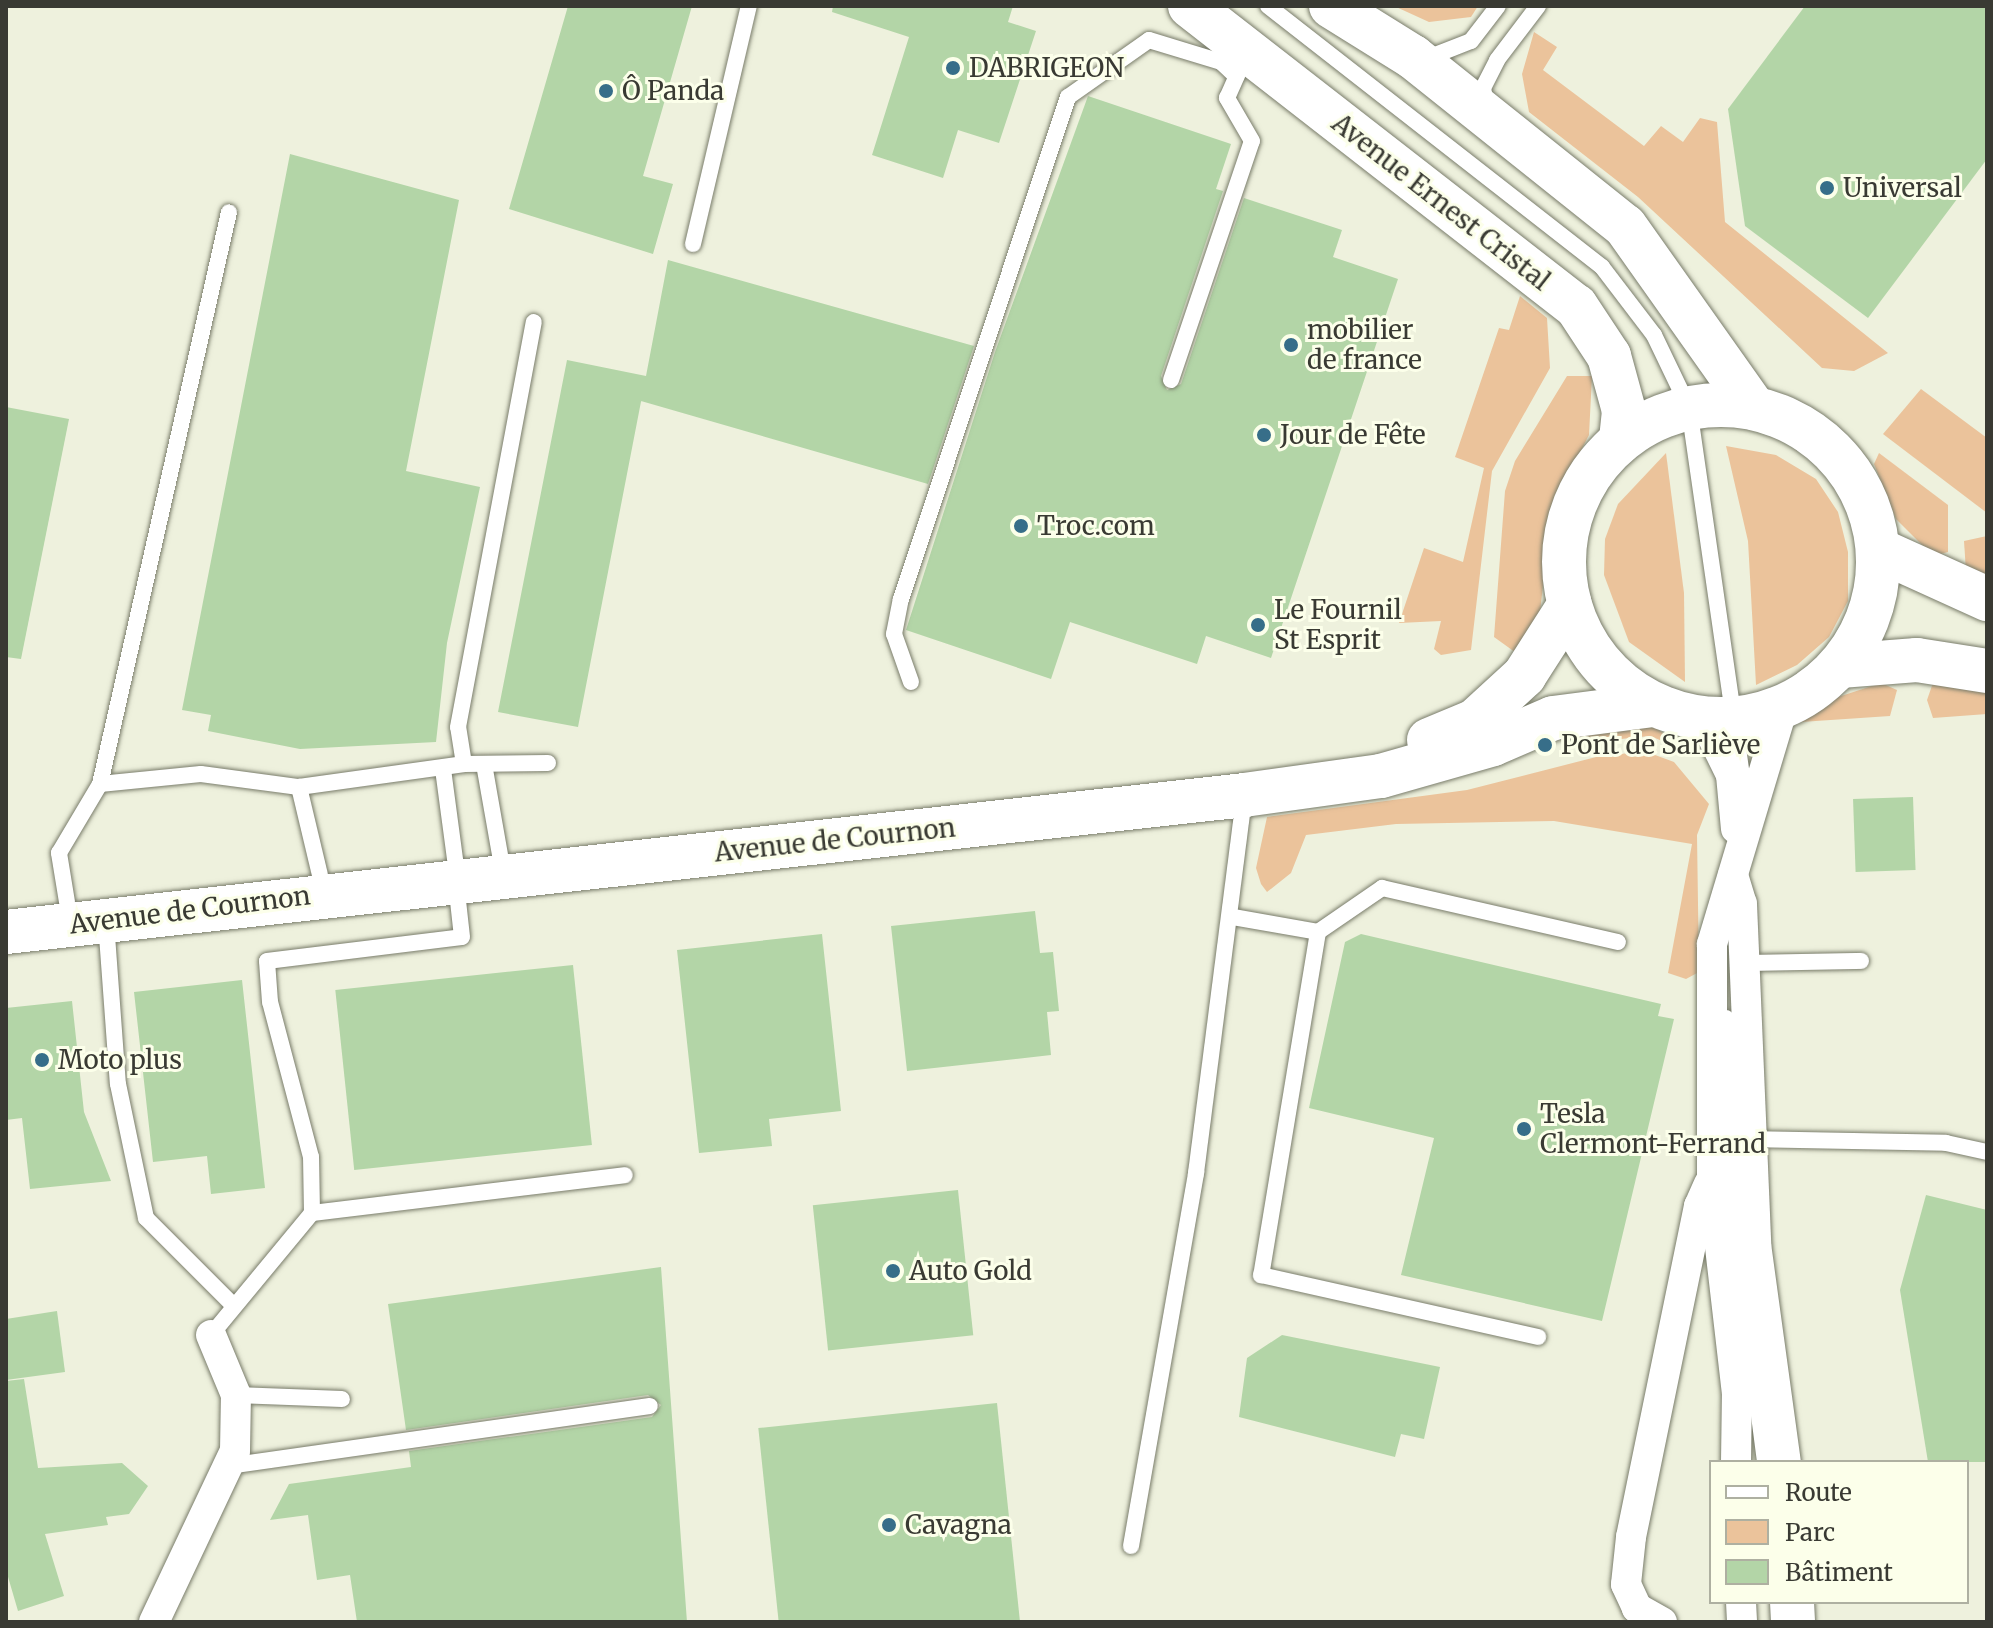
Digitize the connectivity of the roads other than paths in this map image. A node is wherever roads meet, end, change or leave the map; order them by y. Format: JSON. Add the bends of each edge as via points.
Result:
{"nodes":[{"id":1,"x":749,"y":6,"type":"edge"},
{"id":2,"x":1190,"y":6,"type":"edge"},
{"id":3,"x":1268,"y":6,"type":"edge"},
{"id":4,"x":1331,"y":6,"type":"edge"},
{"id":5,"x":1498,"y":6,"type":"edge"},
{"id":6,"x":1538,"y":6,"type":"edge"},
{"id":7,"x":1413,"y":57,"type":"junction"},
{"id":8,"x":1243,"y":64,"type":"junction"},
{"id":9,"x":1492,"y":123,"type":"junction"},
{"id":10,"x":229,"y":212,"type":"dead end"},
{"id":11,"x":693,"y":244,"type":"dead end"},
{"id":12,"x":534,"y":322,"type":"dead end"},
{"id":13,"x":1171,"y":380,"type":"dead end"},
{"id":14,"x":1689,"y":408,"type":"junction"},
{"id":15,"x":1754,"y":408,"type":"junction"},
{"id":16,"x":1621,"y":441,"type":"junction"},
{"id":17,"x":1879,"y":550,"type":"junction"},
{"id":18,"x":1987,"y":599,"type":"edge"},
{"id":19,"x":1570,"y":604,"type":"junction"},
{"id":20,"x":1840,"y":666,"type":"junction"},
{"id":21,"x":1987,"y":671,"type":"edge"},
{"id":22,"x":911,"y":682,"type":"dead end"},
{"id":23,"x":1653,"y":705,"type":"junction"},
{"id":24,"x":1783,"y":707,"type":"junction"},
{"id":25,"x":1720,"y":718,"type":"junction"},
{"id":26,"x":548,"y":763,"type":"dead end"},
{"id":27,"x":464,"y":764,"type":"junction"},
{"id":28,"x":484,"y":764,"type":"junction"},
{"id":29,"x":443,"y":769,"type":"junction"},
{"id":30,"x":100,"y":784,"type":"junction"},
{"id":31,"x":1245,"y":785,"type":"junction"},
{"id":32,"x":299,"y":787,"type":"junction"},
{"id":33,"x":500,"y":855,"type":"junction"},
{"id":34,"x":1735,"y":862,"type":"junction"},
{"id":35,"x":455,"y":870,"type":"junction"},
{"id":36,"x":320,"y":875,"type":"junction"},
{"id":37,"x":67,"y":902,"type":"junction"},
{"id":38,"x":6,"y":908,"type":"edge"},
{"id":39,"x":1233,"y":917,"type":"junction"},
{"id":40,"x":106,"y":920,"type":"junction"},
{"id":41,"x":6,"y":932,"type":"edge"},
{"id":42,"x":1318,"y":932,"type":"junction"},
{"id":43,"x":1618,"y":942,"type":"dead end"},
{"id":44,"x":1861,"y":961,"type":"dead end"},
{"id":45,"x":1742,"y":963,"type":"junction"},
{"id":46,"x":1729,"y":1139,"type":"junction"},
{"id":47,"x":1987,"y":1152,"type":"edge"},
{"id":48,"x":625,"y":1175,"type":"dead end"},
{"id":49,"x":1712,"y":1179,"type":"junction"},
{"id":50,"x":312,"y":1213,"type":"junction"},
{"id":51,"x":234,"y":1306,"type":"junction"},
{"id":52,"x":211,"y":1335,"type":"joint"},
{"id":53,"x":1538,"y":1337,"type":"dead end"},
{"id":54,"x":236,"y":1395,"type":"junction"},
{"id":55,"x":342,"y":1399,"type":"dead end"},
{"id":56,"x":650,"y":1406,"type":"dead end"},
{"id":57,"x":1736,"y":1460,"type":"edge"},
{"id":58,"x":1765,"y":1460,"type":"edge"},
{"id":59,"x":1786,"y":1460,"type":"edge"},
{"id":60,"x":228,"y":1466,"type":"junction"},
{"id":61,"x":1131,"y":1546,"type":"dead end"},
{"id":62,"x":154,"y":1622,"type":"edge"},
{"id":63,"x":1662,"y":1622,"type":"edge"}],
"edges":[{"from":1,"to":11,"type":"lane"},
{"from":2,"to":8,"type":"main road","name":"Avenue Ernest Cristal"},
{"from":3,"to":14,"type":"lane","via":[[1602,267],[1654,335]]},
{"from":4,"to":7,"type":"main road"},
{"from":5,"to":7,"type":"lane","via":[[1471,41],[1432,60]]},
{"from":6,"to":9,"type":"lane","via":[[1483,88]]},
{"from":7,"to":9,"type":"main road"},
{"from":8,"to":13,"type":"lane","via":[[1227,98],[1252,141]]},
{"from":8,"to":16,"type":"main road","name":"Avenue Ernest Cristal","via":[[1576,306],[1609,356],[1624,411]]},
{"from":8,"to":22,"type":"lane","via":[[1149,40],[1068,97],[901,599],[894,634]]},
{"from":9,"to":15,"type":"main road","via":[[1625,226],[1659,263]]},
{"from":10,"to":30,"type":"lane"},
{"from":12,"to":27,"type":"lane","via":[[458,727]]},
{"from":14,"to":15,"type":"main road"},
{"from":14,"to":16,"type":"main road"},
{"from":14,"to":25,"type":"lane"},
{"from":15,"to":17,"type":"main road","via":[[1791,420],[1835,453],[1866,497]]},
{"from":16,"to":19,"type":"main road","via":[[1584,484],[1571,515],[1565,548]]},
{"from":17,"to":18,"type":"main road"},
{"from":17,"to":20,"type":"main road","via":[[1873,605]]},
{"from":19,"to":23,"type":"main road","via":[[1593,655]]},
{"from":19,"to":31,"type":"main road","name":"Avenue de Cournon","via":[[1524,676],[1475,721],[1376,761]]},
{"from":20,"to":21,"type":"main road","via":[[1917,660]]},
{"from":20,"to":24,"type":"main road"},
{"from":23,"to":25,"type":"main road"},
{"from":23,"to":31,"type":"main road","name":"Avenue de Cournon","via":[[1553,718],[1493,744],[1381,776]]},
{"from":24,"to":25,"type":"main road"},
{"from":24,"to":34,"type":"street"},
{"from":25,"to":34,"type":"street","via":[[1731,775]]},
{"from":26,"to":28,"type":"lane"},
{"from":27,"to":28,"type":"lane"},
{"from":27,"to":29,"type":"lane"},
{"from":28,"to":33,"type":"lane"},
{"from":29,"to":32,"type":"lane"},
{"from":29,"to":35,"type":"lane"},
{"from":30,"to":32,"type":"lane","via":[[201,774]]},
{"from":30,"to":37,"type":"lane","via":[[59,853]]},
{"from":31,"to":33,"type":"main road","name":"Avenue de Cournon"},
{"from":31,"to":35,"type":"main road","name":"Avenue de Cournon"},
{"from":31,"to":39,"type":"lane"},
{"from":32,"to":36,"type":"lane"},
{"from":33,"to":35,"type":"main road","name":"Avenue de Cournon"},
{"from":34,"to":45,"type":"street","via":[[1742,904]]},
{"from":34,"to":46,"type":"street","via":[[1712,944]]},
{"from":35,"to":36,"type":"main road","name":"Avenue de Cournon"},
{"from":35,"to":40,"type":"main road","name":"Avenue de Cournon"},
{"from":35,"to":50,"type":"lane","via":[[462,937],[267,961],[270,1002],[311,1157]]},
{"from":36,"to":37,"type":"main road","name":"Avenue de Cournon"},
{"from":37,"to":38,"type":"main road","name":"Avenue de Cournon"},
{"from":39,"to":42,"type":"lane"},
{"from":39,"to":61,"type":"lane"},
{"from":40,"to":41,"type":"main road","name":"Avenue de Cournon"},
{"from":40,"to":51,"type":"lane","via":[[118,1084],[146,1218]]},
{"from":42,"to":43,"type":"lane","via":[[1382,888]]},
{"from":42,"to":53,"type":"lane","via":[[1261,1275]]},
{"from":44,"to":45,"type":"lane"},
{"from":45,"to":46,"type":"street"},
{"from":46,"to":47,"type":"lane","via":[[1946,1143]]},
{"from":46,"to":49,"type":"street"},
{"from":46,"to":58,"type":"lane"},
{"from":46,"to":59,"type":"street"},
{"from":48,"to":50,"type":"lane"},
{"from":49,"to":57,"type":"street","via":[[1737,1394]]},
{"from":49,"to":63,"type":"street","via":[[1699,1206],[1631,1537],[1626,1584],[1637,1608]]},
{"from":50,"to":51,"type":"lane"},
{"from":51,"to":52,"type":"lane"},
{"from":52,"to":54,"type":"street"},
{"from":54,"to":55,"type":"lane"},
{"from":54,"to":60,"type":"street"},
{"from":56,"to":60,"type":"lane"},
{"from":60,"to":62,"type":"street"}]}
